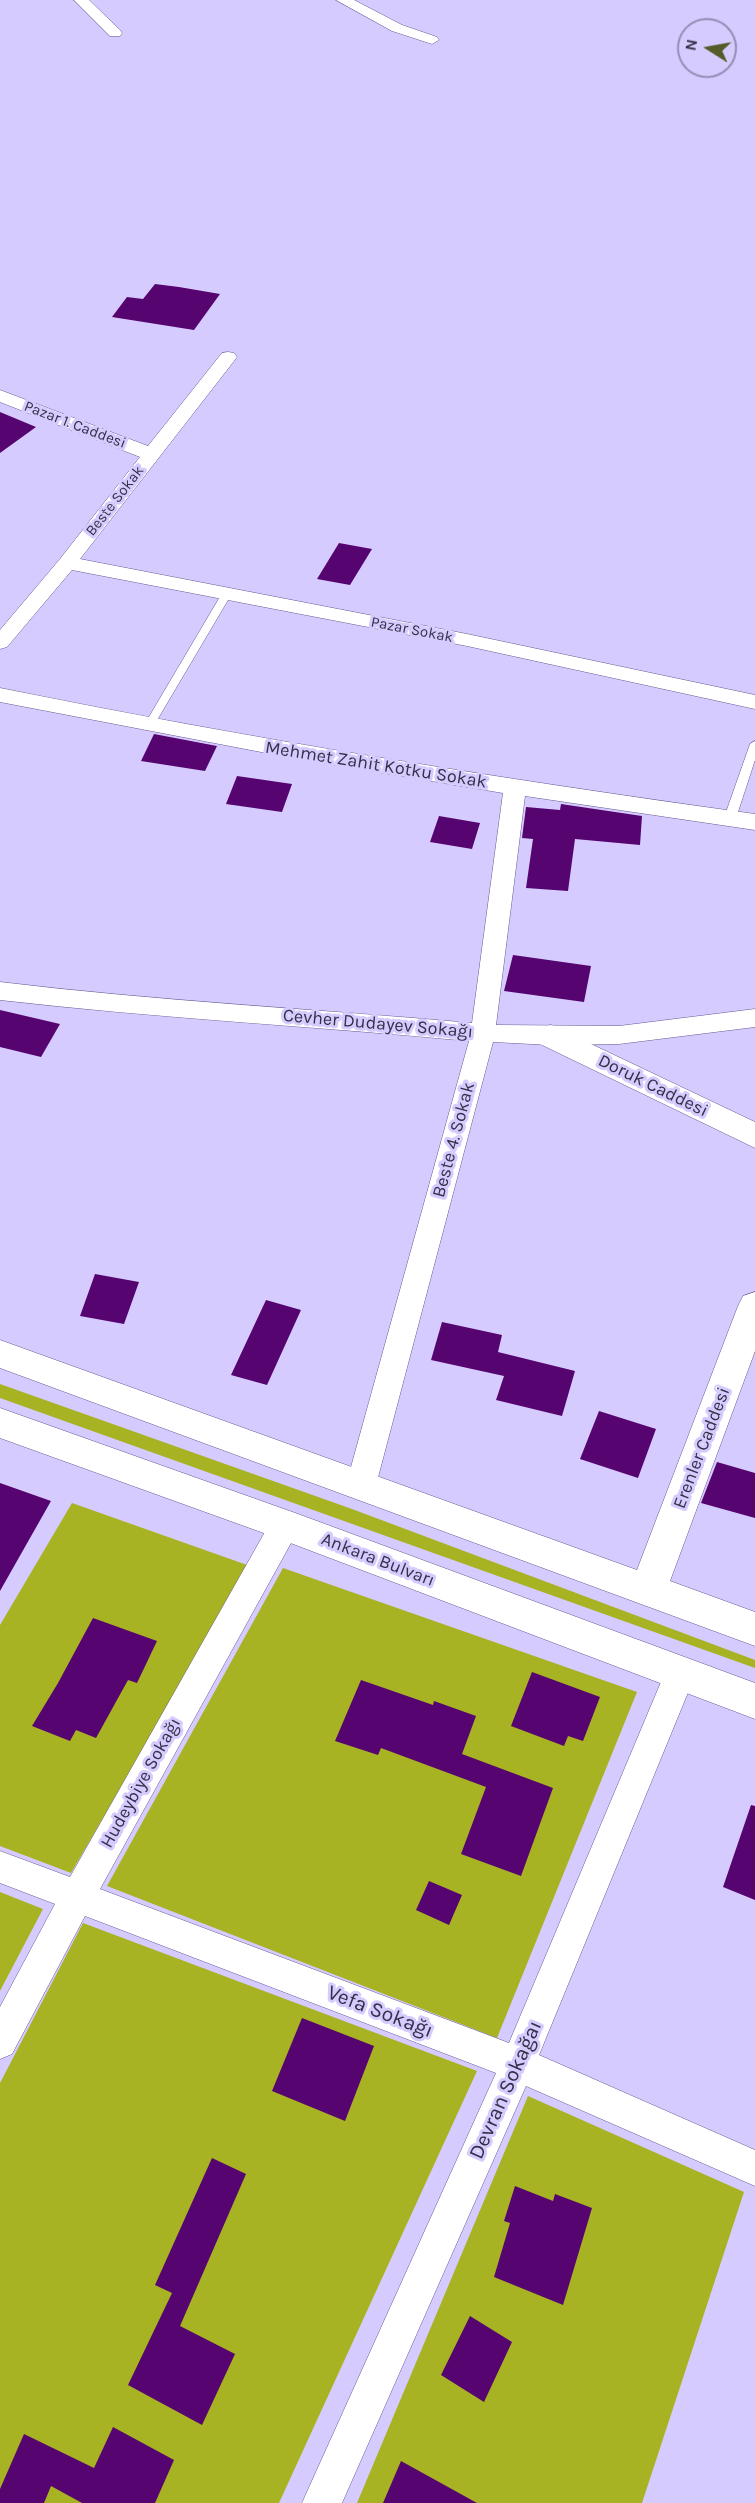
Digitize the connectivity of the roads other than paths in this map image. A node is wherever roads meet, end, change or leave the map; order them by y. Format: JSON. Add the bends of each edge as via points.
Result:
{"nodes":[{"id":1,"x":81,"y":0,"type":"edge"},
{"id":2,"x":343,"y":0,"type":"edge"},
{"id":3,"x":115,"y":33,"type":"dead end"},
{"id":4,"x":432,"y":40,"type":"dead end"},
{"id":5,"x":228,"y":357,"type":"dead end"},
{"id":6,"x":0,"y":396,"type":"edge"},
{"id":7,"x":151,"y":454,"type":"junction"},
{"id":8,"x":67,"y":563,"type":"junction"},
{"id":9,"x":226,"y":595,"type":"junction"},
{"id":10,"x":0,"y":643,"type":"edge"},
{"id":11,"x":0,"y":696,"type":"edge"},
{"id":12,"x":755,"y":702,"type":"edge"},
{"id":13,"x":148,"y":726,"type":"junction"},
{"id":14,"x":755,"y":744,"type":"edge"},
{"id":15,"x":515,"y":788,"type":"junction"},
{"id":16,"x":730,"y":818,"type":"junction"},
{"id":17,"x":755,"y":822,"type":"edge"},
{"id":18,"x":0,"y":991,"type":"edge"},
{"id":19,"x":755,"y":1018,"type":"edge"},
{"id":20,"x":483,"y":1034,"type":"junction"},
{"id":21,"x":551,"y":1036,"type":"junction"},
{"id":22,"x":755,"y":1136,"type":"edge"},
{"id":23,"x":755,"y":1306,"type":"edge"},
{"id":24,"x":0,"y":1354,"type":"edge"},
{"id":25,"x":0,"y":1424,"type":"edge"},
{"id":26,"x":360,"y":1485,"type":"junction"},
{"id":27,"x":285,"y":1525,"type":"junction"},
{"id":28,"x":648,"y":1590,"type":"junction"},
{"id":29,"x":755,"y":1629,"type":"edge"},
{"id":30,"x":680,"y":1673,"type":"junction"},
{"id":31,"x":755,"y":1701,"type":"edge"},
{"id":32,"x":0,"y":1867,"type":"edge"},
{"id":33,"x":77,"y":1898,"type":"junction"},
{"id":34,"x":0,"y":2042,"type":"edge"},
{"id":35,"x":518,"y":2064,"type":"junction"},
{"id":36,"x":755,"y":2168,"type":"edge"},
{"id":37,"x":322,"y":2503,"type":"edge"}],
"edges":[{"from":1,"to":3,"type":"street"},
{"from":2,"to":4,"type":"street","via":[[397,28]]},
{"from":5,"to":7,"type":"street","name":"Beste Sokak"},
{"from":6,"to":7,"type":"street","name":"Pazar 1. Caddesi"},
{"from":7,"to":8,"type":"street","name":"Beste Sokak"},
{"from":8,"to":9,"type":"street","name":"Pazar Sokak"},
{"from":8,"to":10,"type":"street","name":"Beste Sokak"},
{"from":9,"to":12,"type":"street","name":"Pazar Sokak","via":[[467,640]]},
{"from":9,"to":13,"type":"lane"},
{"from":11,"to":13,"type":"street","name":"Mehmet Zahit Kotku Sokak"},
{"from":13,"to":15,"type":"street","name":"Mehmet Zahit Kotku Sokak"},
{"from":14,"to":16,"type":"lane"},
{"from":15,"to":16,"type":"street","name":"Mehmet Zahit Kotku Sokak"},
{"from":15,"to":20,"type":"street","name":"Beste 4. Sokak"},
{"from":16,"to":17,"type":"street","name":"Mehmet Zahit Kotku Sokak"},
{"from":18,"to":20,"type":"street","name":"Cevher Dudayev Sokağı","via":[[119,1005],[298,1016]]},
{"from":19,"to":21,"type":"street","name":"Cevher Dudayev Sokağı","via":[[619,1035]]},
{"from":20,"to":21,"type":"street","name":"Cevher Dudayev Sokağı"},
{"from":20,"to":26,"type":"street","name":"Beste 4. Sokak"},
{"from":21,"to":22,"type":"main road","name":"Doruk Caddesi"},
{"from":23,"to":28,"type":"main road","name":"Erenler Caddesi"},
{"from":24,"to":26,"type":"main road"},
{"from":25,"to":27,"type":"main road","name":"Ankara Bulvarı"},
{"from":26,"to":28,"type":"main road"},
{"from":27,"to":30,"type":"main road","name":"Ankara Bulvarı"},
{"from":27,"to":33,"type":"street","name":"Hudeybiye Sokağı"},
{"from":28,"to":29,"type":"main road"},
{"from":30,"to":31,"type":"main road","name":"Ankara Bulvarı"},
{"from":30,"to":35,"type":"street","name":"Devran Sokağaı"},
{"from":32,"to":33,"type":"street","name":"Vefa Sokağı"},
{"from":33,"to":34,"type":"street","name":"Hudeybiye Sokağı"},
{"from":33,"to":35,"type":"street","name":"Vefa Sokağı"},
{"from":35,"to":36,"type":"street","name":"Vefa Sokağı"},
{"from":35,"to":37,"type":"street","name":"Devran Sokağaı"}]}
